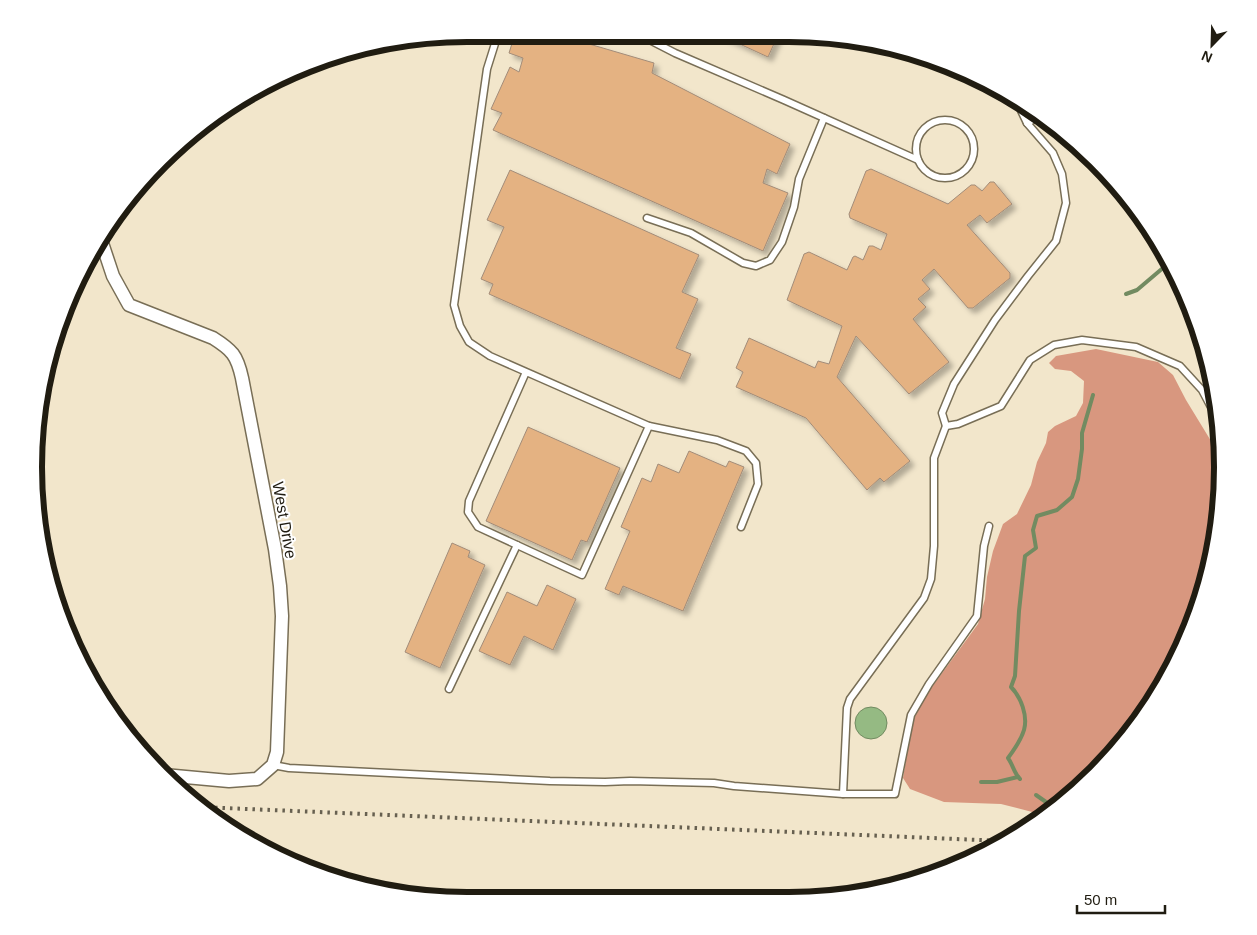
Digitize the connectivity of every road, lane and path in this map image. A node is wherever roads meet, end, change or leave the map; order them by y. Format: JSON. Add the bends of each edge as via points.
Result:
{"nodes":[{"id":1,"x":496,"y":42,"type":"edge"},
{"id":2,"x":654,"y":42,"type":"edge"},
{"id":3,"x":1021,"y":111,"type":"edge"},
{"id":4,"x":824,"y":118,"type":"junction"},
{"id":5,"x":1034,"y":119,"type":"edge"},
{"id":6,"x":1027,"y":123,"type":"junction"},
{"id":7,"x":918,"y":160,"type":"junction"},
{"id":8,"x":647,"y":218,"type":"dead end"},
{"id":9,"x":104,"y":248,"type":"edge"},
{"id":10,"x":526,"y":372,"type":"junction"},
{"id":11,"x":1210,"y":404,"type":"edge"},
{"id":12,"x":649,"y":426,"type":"junction"},
{"id":13,"x":946,"y":426,"type":"junction"},
{"id":14,"x":989,"y":526,"type":"dead end"},
{"id":15,"x":741,"y":527,"type":"dead end"},
{"id":16,"x":517,"y":545,"type":"junction"},
{"id":17,"x":449,"y":690,"type":"dead end"},
{"id":18,"x":273,"y":765,"type":"junction"},
{"id":19,"x":175,"y":776,"type":"edge"},
{"id":20,"x":843,"y":794,"type":"junction"}],
"edges":[{"from":1,"to":10,"type":"lane","via":[[482,104],[454,305],[460,326],[470,342],[490,356]]},
{"from":2,"to":4,"type":"lane"},
{"from":3,"to":6,"type":"lane"},
{"from":4,"to":7,"type":"lane"},
{"from":4,"to":8,"type":"lane","via":[[799,179],[782,242],[770,260],[756,266],[743,263],[691,233]]},
{"from":5,"to":6,"type":"lane"},
{"from":6,"to":13,"type":"lane","via":[[1053,153],[1062,174],[1066,202],[1056,241],[995,320],[954,384],[942,413]]},
{"from":7,"to":7,"type":"lane","via":[[932,176],[953,177],[970,165],[974,152],[972,138],[958,123],[944,120],[930,123],[920,133],[915,146]]},
{"from":9,"to":18,"type":"street","name":"West Drive","via":[[113,276],[129,305],[213,338],[234,355],[239,366],[280,586],[280,692],[277,752]]},
{"from":10,"to":12,"type":"lane"},
{"from":10,"to":16,"type":"lane","via":[[469,501],[468,512],[478,527]]},
{"from":11,"to":13,"type":"lane","via":[[1202,390],[1180,366],[1136,348],[1082,340],[1054,345],[1030,360],[1001,406]]},
{"from":12,"to":15,"type":"lane","via":[[718,440],[746,451],[756,462],[758,484]]},
{"from":12,"to":16,"type":"lane","via":[[582,575]]},
{"from":13,"to":20,"type":"lane","via":[[934,458],[931,579],[924,598],[850,699]]},
{"from":14,"to":20,"type":"lane","via":[[977,616],[929,684],[912,716],[895,794]]},
{"from":16,"to":17,"type":"lane"},
{"from":18,"to":19,"type":"street","via":[[257,779],[229,781]]},
{"from":18,"to":20,"type":"lane","via":[[550,781],[714,783]]}]}
